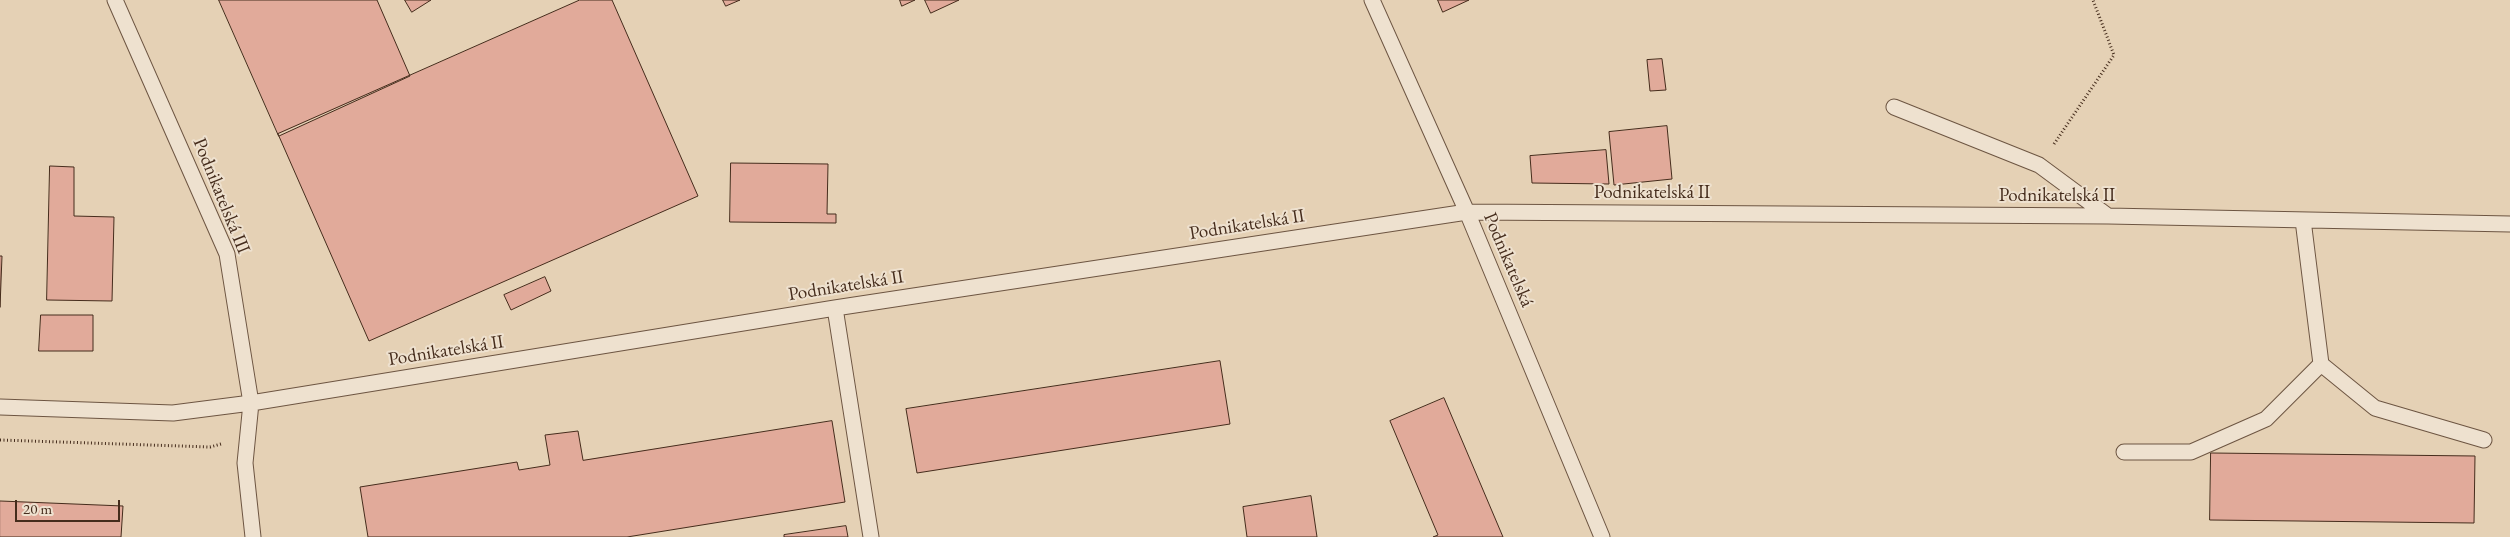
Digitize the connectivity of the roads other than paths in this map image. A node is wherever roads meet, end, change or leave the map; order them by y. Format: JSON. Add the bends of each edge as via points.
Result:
{"nodes":[{"id":1,"x":115,"y":0,"type":"edge"},
{"id":2,"x":1372,"y":0,"type":"edge"},
{"id":3,"x":1894,"y":107,"type":"dead end"},
{"id":4,"x":1467,"y":212,"type":"junction"},
{"id":5,"x":2108,"y":216,"type":"junction"},
{"id":6,"x":2303,"y":220,"type":"junction"},
{"id":7,"x":2510,"y":224,"type":"edge"},
{"id":8,"x":834,"y":308,"type":"junction"},
{"id":9,"x":2321,"y":364,"type":"junction"},
{"id":10,"x":251,"y":403,"type":"junction"},
{"id":11,"x":0,"y":407,"type":"edge"},
{"id":12,"x":2484,"y":440,"type":"dead end"},
{"id":13,"x":2124,"y":452,"type":"dead end"},
{"id":14,"x":252,"y":537,"type":"edge"},
{"id":15,"x":871,"y":537,"type":"edge"},
{"id":16,"x":1602,"y":537,"type":"edge"}],
"edges":[{"from":1,"to":10,"type":"lane","name":"Podnikatelská Ⅲ","via":[[226,254]]},
{"from":2,"to":4,"type":"lane","name":"Podnikatelská"},
{"from":3,"to":5,"type":"lane","via":[[2039,165]]},
{"from":4,"to":5,"type":"lane","name":"Podnikatelská Ⅱ"},
{"from":4,"to":8,"type":"lane","name":"Podnikatelská Ⅱ"},
{"from":4,"to":16,"type":"lane","name":"Podnikatelská"},
{"from":5,"to":6,"type":"lane","name":"Podnikatelská Ⅱ"},
{"from":6,"to":7,"type":"lane","name":"Podnikatelská Ⅱ"},
{"from":6,"to":9,"type":"lane"},
{"from":8,"to":10,"type":"lane","name":"Podnikatelská Ⅱ"},
{"from":8,"to":15,"type":"lane"},
{"from":9,"to":12,"type":"lane","via":[[2375,408]]},
{"from":9,"to":13,"type":"lane","via":[[2266,420],[2191,452]]},
{"from":10,"to":11,"type":"lane","name":"Podnikatelská Ⅱ","via":[[172,413]]},
{"from":10,"to":14,"type":"lane","name":"Podnikatelská Ⅲ","via":[[245,463]]}]}
